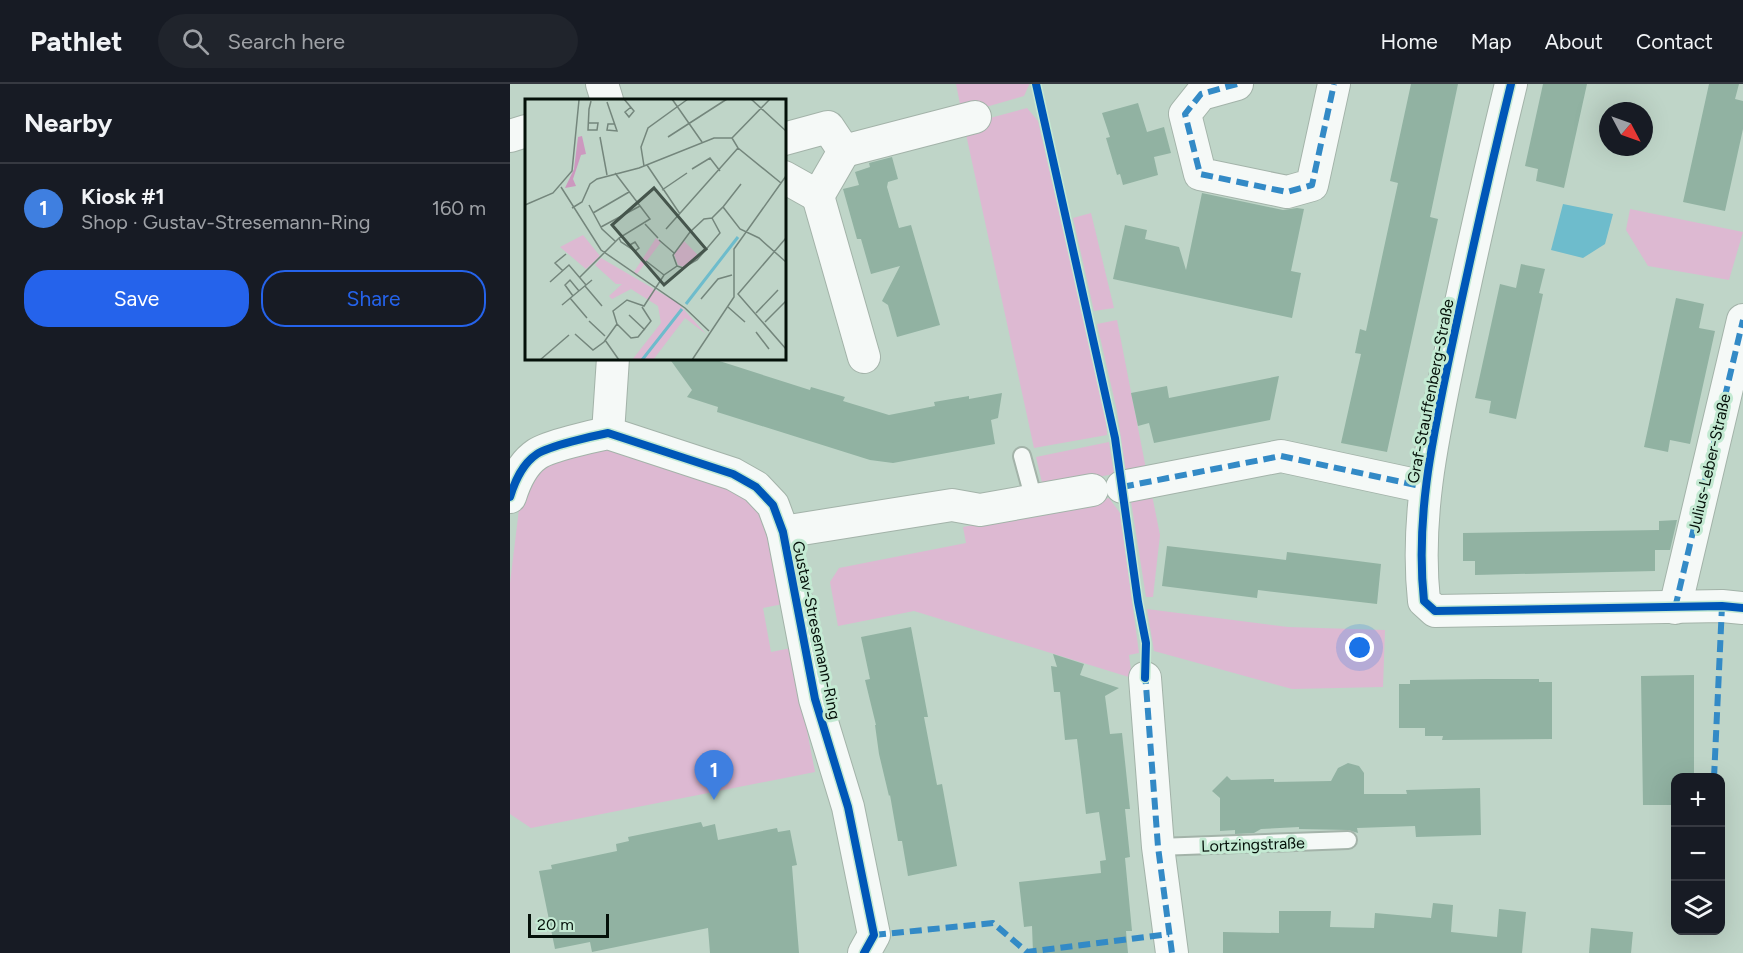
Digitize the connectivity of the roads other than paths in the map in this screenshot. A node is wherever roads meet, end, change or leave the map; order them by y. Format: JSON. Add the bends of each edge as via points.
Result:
{"nodes":[{"id":1,"x":602,"y":84,"type":"edge"},
{"id":2,"x":1237,"y":84,"type":"edge"},
{"id":3,"x":1334,"y":84,"type":"edge"},
{"id":4,"x":1511,"y":84,"type":"edge"},
{"id":5,"x":607,"y":99,"type":"edge"},
{"id":6,"x":975,"y":117,"type":"dead end"},
{"id":7,"x":525,"y":131,"type":"edge"},
{"id":8,"x":510,"y":136,"type":"edge"},
{"id":9,"x":786,"y":138,"type":"edge"},
{"id":10,"x":844,"y":151,"type":"junction"},
{"id":11,"x":786,"y":178,"type":"edge"},
{"id":12,"x":818,"y":196,"type":"junction"},
{"id":13,"x":1743,"y":320,"type":"edge"},
{"id":14,"x":864,"y":357,"type":"dead end"},
{"id":15,"x":613,"y":360,"type":"edge"},
{"id":16,"x":608,"y":433,"type":"junction"},
{"id":17,"x":1022,"y":456,"type":"dead end"},
{"id":18,"x":1425,"y":487,"type":"junction"},
{"id":19,"x":510,"y":497,"type":"edge"},
{"id":20,"x":1034,"y":500,"type":"junction"},
{"id":21,"x":783,"y":532,"type":"junction"},
{"id":22,"x":1675,"y":608,"type":"junction"},
{"id":23,"x":1743,"y":608,"type":"edge"},
{"id":24,"x":1145,"y":678,"type":"dead end"},
{"id":25,"x":1348,"y":840,"type":"dead end"},
{"id":26,"x":1158,"y":847,"type":"junction"},
{"id":27,"x":864,"y":953,"type":"edge"},
{"id":28,"x":1172,"y":953,"type":"edge"}],
"edges":[{"from":1,"to":5,"type":"street"},
{"from":2,"to":3,"type":"street","via":[[1201,94],[1185,114],[1200,174],[1287,192],[1312,185]]},
{"from":4,"to":18,"type":"street","name":"Graf-Stauffenberg-Straße","via":[[1477,222]]},
{"from":6,"to":10,"type":"street"},
{"from":7,"to":8,"type":"street"},
{"from":9,"to":10,"type":"street","via":[[828,127]]},
{"from":10,"to":12,"type":"street"},
{"from":11,"to":12,"type":"street"},
{"from":12,"to":14,"type":"street"},
{"from":13,"to":22,"type":"street","name":"Julius-Leber-Straße"},
{"from":15,"to":16,"type":"street"},
{"from":16,"to":19,"type":"street","via":[[538,453],[525,465]]},
{"from":16,"to":21,"type":"street","name":"Gustav-Stresemann-Ring","via":[[733,474],[756,487],[773,505]]},
{"from":17,"to":20,"type":"lane"},
{"from":18,"to":20,"type":"street","name":"Gustav-Stresemann-Ring","via":[[1281,456]]},
{"from":18,"to":22,"type":"street","name":"Graf-Stauffenberg-Straße","via":[[1421,575],[1424,601],[1436,611]]},
{"from":20,"to":21,"type":"street","name":"Gustav-Stresemann-Ring","via":[[980,510],[952,505]]},
{"from":21,"to":27,"type":"street","name":"Gustav-Stresemann-Ring","via":[[815,699],[848,807],[874,935]]},
{"from":22,"to":23,"type":"street","name":"Graf-Stauffenberg-Straße"},
{"from":24,"to":26,"type":"street"},
{"from":25,"to":26,"type":"lane","name":"Lortzingstraße"},
{"from":26,"to":28,"type":"street"}]}
